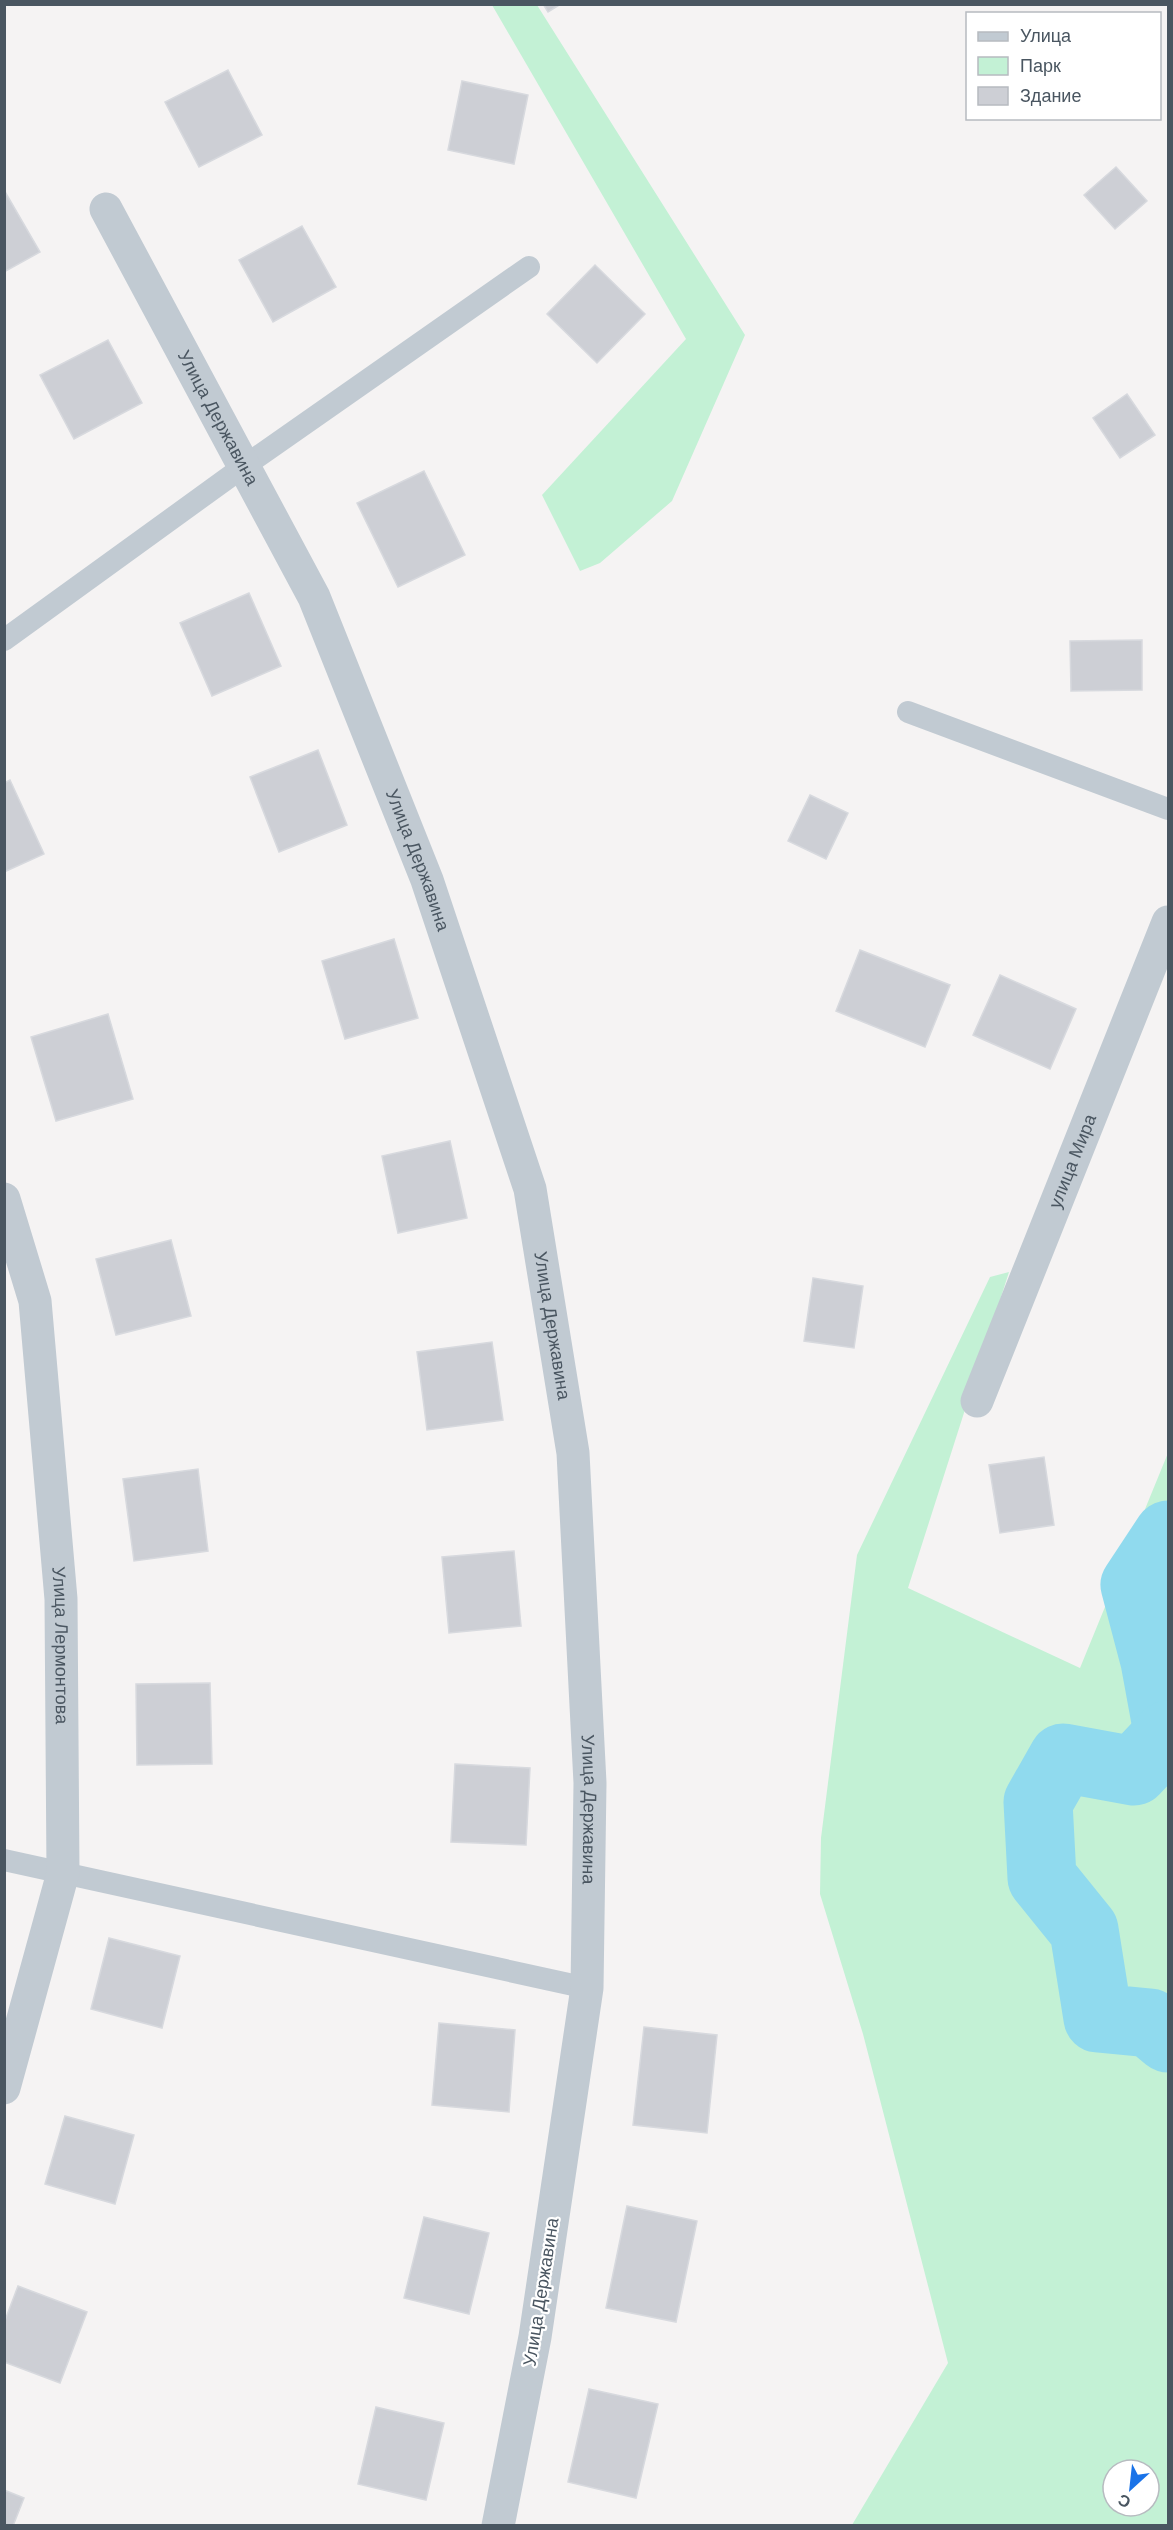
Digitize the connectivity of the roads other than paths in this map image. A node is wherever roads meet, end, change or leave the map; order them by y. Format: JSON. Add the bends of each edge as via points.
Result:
{"nodes":[{"id":1,"x":106,"y":209,"type":"dead end"},
{"id":2,"x":529,"y":267,"type":"dead end"},
{"id":3,"x":243,"y":467,"type":"junction"},
{"id":4,"x":4,"y":640,"type":"edge"},
{"id":5,"x":908,"y":712,"type":"dead end"},
{"id":6,"x":1168,"y":809,"type":"edge"},
{"id":7,"x":1168,"y":922,"type":"edge"},
{"id":8,"x":4,"y":1199,"type":"edge"},
{"id":9,"x":977,"y":1401,"type":"dead end"},
{"id":10,"x":4,"y":1860,"type":"edge"},
{"id":11,"x":63,"y":1873,"type":"junction"},
{"id":12,"x":587,"y":1988,"type":"junction"},
{"id":13,"x":4,"y":2088,"type":"edge"},
{"id":14,"x":498,"y":2526,"type":"edge"}],
"edges":[{"from":1,"to":3,"type":"street","name":"Улица Державина"},
{"from":2,"to":3,"type":"lane"},
{"from":3,"to":4,"type":"lane"},
{"from":3,"to":12,"type":"street","name":"Улица Державина","via":[[314,597],[401,814],[427,880],[530,1189],[573,1453],[590,1783]]},
{"from":5,"to":6,"type":"lane"},
{"from":7,"to":9,"type":"street","name":"улица Мира"},
{"from":8,"to":11,"type":"street","name":"Улица Лермонтова","via":[[35,1301],[61,1599]]},
{"from":10,"to":11,"type":"lane"},
{"from":11,"to":12,"type":"lane"},
{"from":11,"to":13,"type":"street","name":"Улица Лермонтова"},
{"from":12,"to":14,"type":"street","name":"Улица Державина","via":[[535,2337]]}]}
